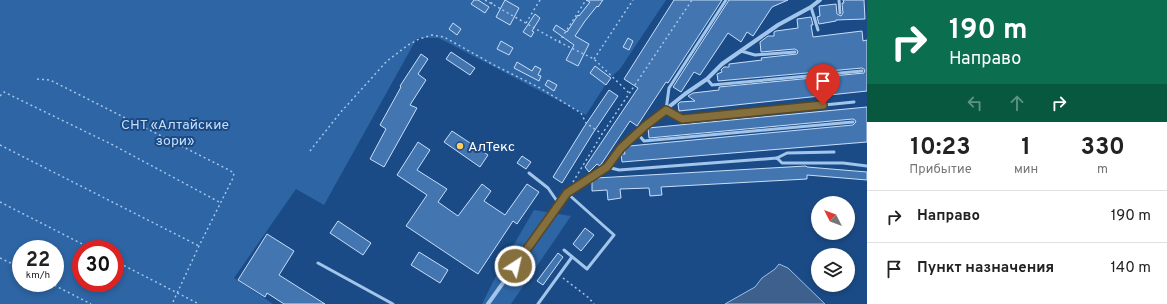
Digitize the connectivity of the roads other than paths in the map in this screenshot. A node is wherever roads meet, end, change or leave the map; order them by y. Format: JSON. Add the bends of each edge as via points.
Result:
{"nodes":[{"id":1,"x":726,"y":0,"type":"edge"},
{"id":2,"x":820,"y":0,"type":"edge"},
{"id":3,"x":839,"y":0,"type":"edge"},
{"id":4,"x":811,"y":7,"type":"junction"},
{"id":5,"x":840,"y":13,"type":"dead end"},
{"id":6,"x":818,"y":30,"type":"dead end"},
{"id":7,"x":741,"y":51,"type":"junction"},
{"id":8,"x":795,"y":52,"type":"dead end"},
{"id":9,"x":862,"y":71,"type":"dead end"},
{"id":10,"x":707,"y":79,"type":"junction"},
{"id":11,"x":854,"y":102,"type":"dead end"},
{"id":12,"x":666,"y":110,"type":"junction"},
{"id":13,"x":853,"y":122,"type":"dead end"},
{"id":14,"x":637,"y":134,"type":"junction"},
{"id":15,"x":834,"y":152,"type":"dead end"},
{"id":16,"x":777,"y":158,"type":"junction"},
{"id":17,"x":867,"y":166,"type":"edge"},
{"id":18,"x":607,"y":167,"type":"junction"},
{"id":19,"x":529,"y":173,"type":"dead end"},
{"id":20,"x":567,"y":193,"type":"junction"},
{"id":21,"x":559,"y":204,"type":"junction"},
{"id":22,"x":564,"y":250,"type":"dead end"},
{"id":23,"x":572,"y":257,"type":"junction"},
{"id":24,"x":318,"y":263,"type":"dead end"},
{"id":25,"x":393,"y":304,"type":"edge"},
{"id":26,"x":488,"y":304,"type":"edge"},
{"id":27,"x":538,"y":304,"type":"edge"}],
"edges":[{"from":1,"to":12,"type":"lane","via":[[669,88]]},
{"from":2,"to":4,"type":"street"},
{"from":3,"to":5,"type":"lane"},
{"from":4,"to":6,"type":"lane"},
{"from":4,"to":7,"type":"street","via":[[778,25]]},
{"from":7,"to":8,"type":"lane","via":[[755,55]]},
{"from":7,"to":10,"type":"street","via":[[722,64]]},
{"from":9,"to":10,"type":"lane","via":[[712,86]]},
{"from":10,"to":12,"type":"street"},
{"from":11,"to":12,"type":"lane","via":[[682,119]]},
{"from":12,"to":14,"type":"street"},
{"from":13,"to":14,"type":"lane","via":[[644,140]]},
{"from":14,"to":18,"type":"street","via":[[621,148]]},
{"from":15,"to":16,"type":"lane","via":[[787,153]]},
{"from":16,"to":17,"type":"lane","via":[[782,163],[843,163]]},
{"from":16,"to":18,"type":"lane","via":[[619,170]]},
{"from":18,"to":20,"type":"street"},
{"from":19,"to":21,"type":"lane","via":[[548,188]]},
{"from":20,"to":21,"type":"street"},
{"from":20,"to":23,"type":"lane","via":[[614,235],[587,269]]},
{"from":21,"to":26,"type":"street"},
{"from":22,"to":23,"type":"lane"},
{"from":23,"to":27,"type":"lane"},
{"from":24,"to":25,"type":"lane"}]}
